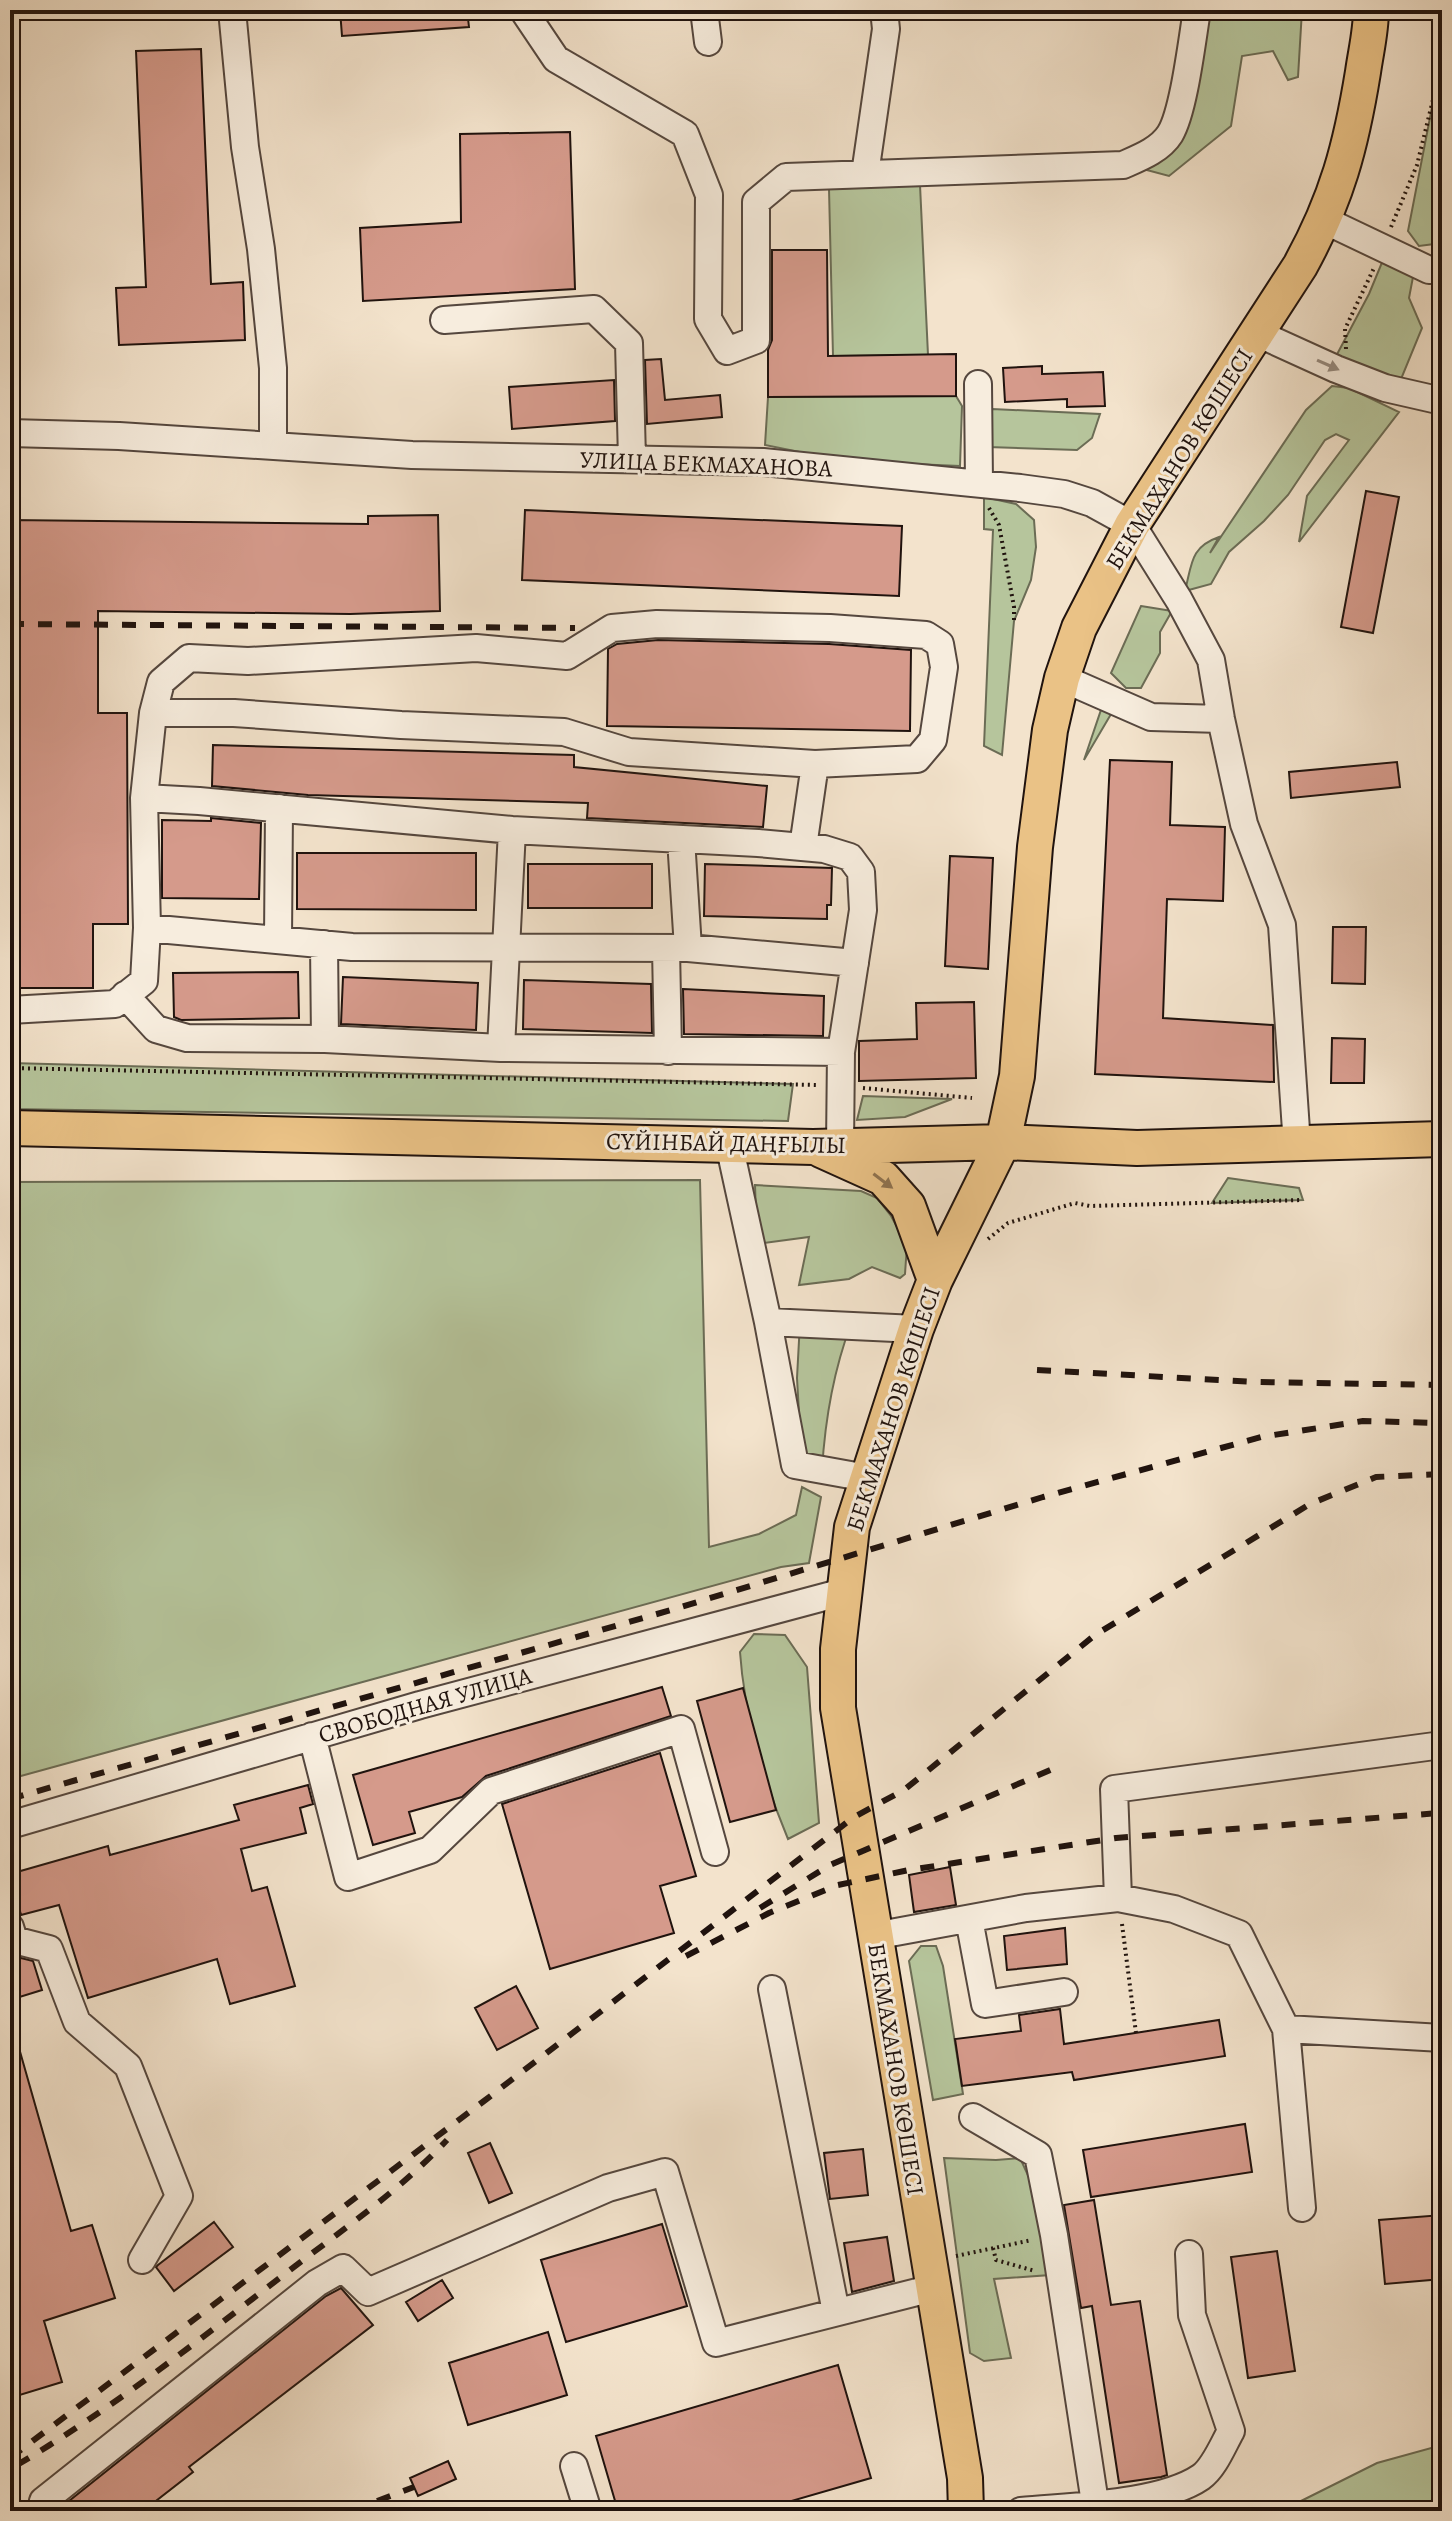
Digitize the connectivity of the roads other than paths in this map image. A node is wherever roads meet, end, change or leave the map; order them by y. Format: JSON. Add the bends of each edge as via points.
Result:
{"nodes":[{"id":1,"x":232,"y":10,"type":"edge"},
{"id":2,"x":523,"y":10,"type":"edge"},
{"id":3,"x":704,"y":10,"type":"edge"},
{"id":4,"x":884,"y":10,"type":"edge"},
{"id":5,"x":1197,"y":10,"type":"edge"},
{"id":6,"x":1371,"y":10,"type":"edge"},
{"id":7,"x":708,"y":42,"type":"dead end"},
{"id":8,"x":865,"y":174,"type":"junction"},
{"id":9,"x":1324,"y":220,"type":"junction"},
{"id":10,"x":1442,"y":270,"type":"edge"},
{"id":11,"x":444,"y":320,"type":"dead end"},
{"id":12,"x":1257,"y":333,"type":"junction"},
{"id":13,"x":978,"y":384,"type":"dead end"},
{"id":14,"x":1442,"y":401,"type":"edge"},
{"id":15,"x":10,"y":433,"type":"edge"},
{"id":16,"x":273,"y":446,"type":"junction"},
{"id":17,"x":632,"y":459,"type":"junction"},
{"id":18,"x":979,"y":483,"type":"junction"},
{"id":19,"x":1132,"y":525,"type":"junction"},
{"id":20,"x":1062,"y":678,"type":"junction"},
{"id":21,"x":153,"y":713,"type":"junction"},
{"id":22,"x":1221,"y":719,"type":"junction"},
{"id":23,"x":815,"y":764,"type":"junction"},
{"id":24,"x":144,"y":798,"type":"junction"},
{"id":25,"x":279,"y":808,"type":"junction"},
{"id":26,"x":512,"y":830,"type":"junction"},
{"id":27,"x":681,"y":839,"type":"junction"},
{"id":28,"x":803,"y":847,"type":"junction"},
{"id":29,"x":147,"y":928,"type":"junction"},
{"id":30,"x":278,"y":940,"type":"junction"},
{"id":31,"x":324,"y":944,"type":"junction"},
{"id":32,"x":506,"y":947,"type":"junction"},
{"id":33,"x":677,"y":948,"type":"junction"},
{"id":34,"x":855,"y":963,"type":"junction"},
{"id":35,"x":125,"y":995,"type":"junction"},
{"id":36,"x":10,"y":1010,"type":"edge"},
{"id":37,"x":325,"y":1039,"type":"junction"},
{"id":38,"x":501,"y":1048,"type":"junction"},
{"id":39,"x":668,"y":1051,"type":"junction"},
{"id":40,"x":841,"y":1052,"type":"junction"},
{"id":41,"x":10,"y":1128,"type":"edge"},
{"id":42,"x":1442,"y":1139,"type":"edge"},
{"id":43,"x":1003,"y":1142,"type":"junction"},
{"id":44,"x":729,"y":1144,"type":"junction"},
{"id":45,"x":1297,"y":1145,"type":"junction"},
{"id":46,"x":827,"y":1146,"type":"junction"},
{"id":47,"x":935,"y":1280,"type":"junction"},
{"id":48,"x":768,"y":1322,"type":"junction"},
{"id":49,"x":916,"y":1329,"type":"junction"},
{"id":50,"x":867,"y":1478,"type":"junction"},
{"id":51,"x":843,"y":1592,"type":"junction"},
{"id":52,"x":312,"y":1736,"type":"junction"},
{"id":53,"x":1442,"y":1745,"type":"edge"},
{"id":54,"x":10,"y":1825,"type":"edge"},
{"id":55,"x":715,"y":1852,"type":"dead end"},
{"id":56,"x":1118,"y":1898,"type":"junction"},
{"id":57,"x":969,"y":1919,"type":"junction"},
{"id":58,"x":11,"y":1936,"type":"edge"},
{"id":59,"x":874,"y":1936,"type":"junction"},
{"id":60,"x":772,"y":1989,"type":"dead end"},
{"id":61,"x":1064,"y":1992,"type":"dead end"},
{"id":62,"x":1286,"y":2029,"type":"junction"},
{"id":63,"x":1442,"y":2038,"type":"edge"},
{"id":64,"x":973,"y":2117,"type":"dead end"},
{"id":65,"x":1302,"y":2208,"type":"dead end"},
{"id":66,"x":1189,"y":2254,"type":"dead end"},
{"id":67,"x":142,"y":2260,"type":"dead end"},
{"id":68,"x":933,"y":2288,"type":"junction"},
{"id":69,"x":836,"y":2312,"type":"junction"},
{"id":70,"x":574,"y":2466,"type":"dead end"},
{"id":71,"x":1095,"y":2503,"type":"junction"},
{"id":72,"x":41,"y":2511,"type":"edge"},
{"id":73,"x":588,"y":2511,"type":"edge"},
{"id":74,"x":966,"y":2511,"type":"edge"},
{"id":75,"x":1021,"y":2511,"type":"edge"}],
"edges":[{"from":1,"to":16,"type":"street","via":[[271,353]]},
{"from":2,"to":8,"type":"street","via":[[556,59],[685,134],[709,195],[708,319],[727,351],[756,340],[756,202],[786,177]]},
{"from":3,"to":7,"type":"street"},
{"from":4,"to":8,"type":"street","via":[[886,29]]},
{"from":5,"to":8,"type":"street","via":[[1178,115],[1169,136],[1146,155],[1123,165],[1093,168]]},
{"from":6,"to":9,"type":"main road","name":"БЕКМАХАНОВ КӨШЕСІ","via":[[1357,111],[1341,179]]},
{"from":9,"to":10,"type":"street","via":[[1429,270]]},
{"from":9,"to":12,"type":"main road","name":"БЕКМАХАНОВ КӨШЕСІ"},
{"from":11,"to":17,"type":"street","via":[[594,309],[629,343]]},
{"from":12,"to":14,"type":"street","one_way":true,"via":[[1385,388]]},
{"from":12,"to":19,"type":"main road","name":"БЕКМАХАНОВ КӨШЕСІ"},
{"from":13,"to":18,"type":"street"},
{"from":15,"to":16,"type":"street","name":"УЛИЦА БЕКМАХАНОВА"},
{"from":16,"to":17,"type":"street","name":"УЛИЦА БЕКМАХАНОВА"},
{"from":17,"to":18,"type":"street","name":"УЛИЦА БЕКМАХАНОВА","via":[[763,462]]},
{"from":18,"to":19,"type":"street","name":"УЛИЦА БЕКМАХАНОВА","via":[[1064,494]]},
{"from":19,"to":20,"type":"main road","name":"БЕКМАХАНОВ КӨШЕСІ","via":[[1079,628]]},
{"from":19,"to":22,"type":"street","via":[[1211,660]]},
{"from":20,"to":22,"type":"street","via":[[1151,717]]},
{"from":20,"to":43,"type":"main road","name":"БЕКМАХАНОВ КӨШЕСІ","via":[[1035,847],[1017,1076]]},
{"from":21,"to":23,"type":"street","via":[[564,732],[629,752]]},
{"from":21,"to":23,"type":"street","via":[[161,682],[189,658],[248,661],[476,648],[567,656],[612,628],[657,624],[830,628],[926,635],[940,644],[944,667],[933,740],[917,759]]},
{"from":21,"to":24,"type":"street"},
{"from":22,"to":45,"type":"street","via":[[1244,824],[1282,925]]},
{"from":23,"to":28,"type":"street"},
{"from":24,"to":25,"type":"street"},
{"from":24,"to":29,"type":"street"},
{"from":25,"to":26,"type":"street"},
{"from":25,"to":30,"type":"street"},
{"from":26,"to":27,"type":"street"},
{"from":26,"to":32,"type":"street"},
{"from":27,"to":28,"type":"street"},
{"from":27,"to":33,"type":"street"},
{"from":28,"to":34,"type":"street","via":[[850,857],[861,872],[863,910]]},
{"from":29,"to":30,"type":"street"},
{"from":29,"to":35,"type":"street","via":[[144,981]]},
{"from":30,"to":31,"type":"street"},
{"from":31,"to":32,"type":"street"},
{"from":31,"to":37,"type":"street"},
{"from":32,"to":33,"type":"street"},
{"from":32,"to":38,"type":"street"},
{"from":33,"to":34,"type":"street"},
{"from":33,"to":39,"type":"street"},
{"from":34,"to":40,"type":"street"},
{"from":35,"to":36,"type":"street","via":[[115,1004]]},
{"from":35,"to":37,"type":"street","via":[[156,1029],[187,1038]]},
{"from":37,"to":38,"type":"street"},
{"from":38,"to":39,"type":"street"},
{"from":39,"to":40,"type":"street"},
{"from":40,"to":46,"type":"street","via":[[841,1085]]},
{"from":41,"to":44,"type":"main road","name":"СҮЙІНБАЙ ДАҢҒЫЛЫ"},
{"from":42,"to":45,"type":"main road","name":"СҮЙІНБАЙ ДАҢҒЫЛЫ"},
{"from":43,"to":45,"type":"main road","name":"СҮЙІНБАЙ ДАҢҒЫЛЫ","via":[[1137,1148]]},
{"from":43,"to":46,"type":"main road","name":"СҮЙІНБАЙ ДАҢҒЫЛЫ"},
{"from":43,"to":47,"type":"main road","name":"БЕКМАХАНОВ КӨШЕСІ"},
{"from":44,"to":46,"type":"main road","name":"СҮЙІНБАЙ ДАҢҒЫЛЫ"},
{"from":44,"to":48,"type":"street"},
{"from":46,"to":47,"type":"main road","one_way":true,"via":[[883,1178],[908,1206]]},
{"from":47,"to":49,"type":"main road","name":"БЕКМАХАНОВ КӨШЕСІ"},
{"from":48,"to":49,"type":"street"},
{"from":48,"to":50,"type":"street","via":[[795,1465]]},
{"from":49,"to":50,"type":"main road","name":"БЕКМАХАНОВ КӨШЕСІ"},
{"from":50,"to":51,"type":"main road","name":"БЕКМАХАНОВ КӨШЕСІ","via":[[852,1527]]},
{"from":51,"to":52,"type":"street","name":"СВОБОДНАЯ УЛИЦА"},
{"from":51,"to":59,"type":"main road","name":"БЕКМАХАНОВ КӨШЕСІ","via":[[838,1708]]},
{"from":52,"to":54,"type":"street","name":"СВОБОДНАЯ УЛИЦА"},
{"from":52,"to":55,"type":"street","via":[[348,1877],[430,1850],[491,1791],[681,1729]]},
{"from":53,"to":56,"type":"street","via":[[1114,1789]]},
{"from":56,"to":57,"type":"street"},
{"from":56,"to":62,"type":"street","via":[[1174,1909],[1239,1934]]},
{"from":57,"to":59,"type":"street"},
{"from":57,"to":61,"type":"street","via":[[985,2004]]},
{"from":58,"to":67,"type":"street","via":[[49,1949],[77,2022],[128,2066],[179,2196]]},
{"from":59,"to":68,"type":"main road","name":"БЕКМАХАНОВ КӨШЕСІ"},
{"from":60,"to":69,"type":"street"},
{"from":62,"to":63,"type":"street"},
{"from":62,"to":65,"type":"street"},
{"from":64,"to":71,"type":"street","via":[[1038,2155]]},
{"from":66,"to":71,"type":"street","via":[[1192,2315],[1231,2431],[1204,2476],[1175,2490]]},
{"from":68,"to":69,"type":"street"},
{"from":68,"to":74,"type":"main road","name":"БЕКМАХАНОВ КӨШЕСІ"},
{"from":69,"to":72,"type":"street","via":[[716,2343],[665,2172],[608,2188],[368,2292],[343,2268],[317,2283],[43,2501]]},
{"from":70,"to":73,"type":"street"},
{"from":71,"to":75,"type":"street"}]}
